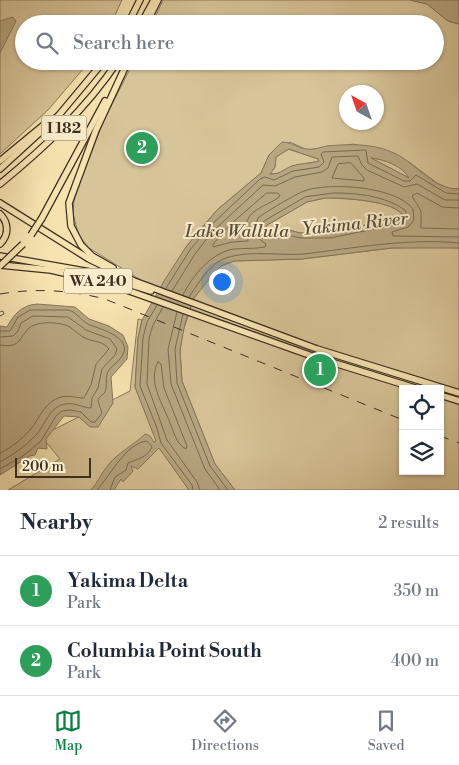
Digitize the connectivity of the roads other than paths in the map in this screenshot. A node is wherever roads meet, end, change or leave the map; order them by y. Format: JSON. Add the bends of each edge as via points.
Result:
{"nodes":[{"id":1,"x":140,"y":0,"type":"edge"},
{"id":2,"x":154,"y":0,"type":"edge"},
{"id":3,"x":158,"y":0,"type":"edge"},
{"id":4,"x":132,"y":15,"type":"edge"},
{"id":5,"x":146,"y":15,"type":"edge"},
{"id":6,"x":150,"y":15,"type":"edge"},
{"id":7,"x":97,"y":70,"type":"edge"},
{"id":8,"x":111,"y":70,"type":"edge"},
{"id":9,"x":123,"y":70,"type":"edge"},
{"id":10,"x":124,"y":70,"type":"edge"},
{"id":11,"x":88,"y":81,"type":"junction"},
{"id":12,"x":0,"y":161,"type":"edge"},
{"id":13,"x":0,"y":169,"type":"edge"},
{"id":14,"x":0,"y":184,"type":"edge"},
{"id":15,"x":0,"y":203,"type":"edge"},
{"id":16,"x":0,"y":214,"type":"edge"},
{"id":17,"x":0,"y":244,"type":"edge"},
{"id":18,"x":0,"y":256,"type":"edge"},
{"id":19,"x":0,"y":260,"type":"edge"},
{"id":20,"x":0,"y":265,"type":"edge"},
{"id":21,"x":51,"y":270,"type":"junction"},
{"id":22,"x":145,"y":286,"type":"junction"},
{"id":23,"x":406,"y":385,"type":"edge"},
{"id":24,"x":459,"y":392,"type":"edge"},
{"id":25,"x":444,"y":396,"type":"edge"},
{"id":26,"x":459,"y":401,"type":"edge"}],
"edges":[{"from":1,"to":4,"type":"highway"},
{"from":2,"to":5,"type":"highway"},
{"from":3,"to":6,"type":"highway"},
{"from":7,"to":11,"type":"highway","number":"I 182"},
{"from":8,"to":14,"type":"highway","number":"I 182","via":[[62,130]]},
{"from":9,"to":20,"type":"highway","bridge":true,"via":[[42,218],[23,244]]},
{"from":10,"to":22,"type":"highway","via":[[71,194],[69,212],[73,231],[85,250]]},
{"from":11,"to":12,"type":"highway","via":[[41,128]]},
{"from":11,"to":13,"type":"highway","number":"I 182","via":[[48,126]]},
{"from":15,"to":22,"type":"highway","number":"WA 240","via":[[90,260]]},
{"from":16,"to":17,"type":"highway","via":[[7,230]]},
{"from":18,"to":22,"type":"highway","via":[[83,270]]},
{"from":19,"to":21,"type":"highway"},
{"from":20,"to":21,"type":"highway","number":"WA 240"},
{"from":21,"to":23,"type":"highway","number":"WA 240","via":[[95,280]]},
{"from":22,"to":24,"type":"highway","via":[[333,355]]},
{"from":25,"to":26,"type":"highway"}]}
